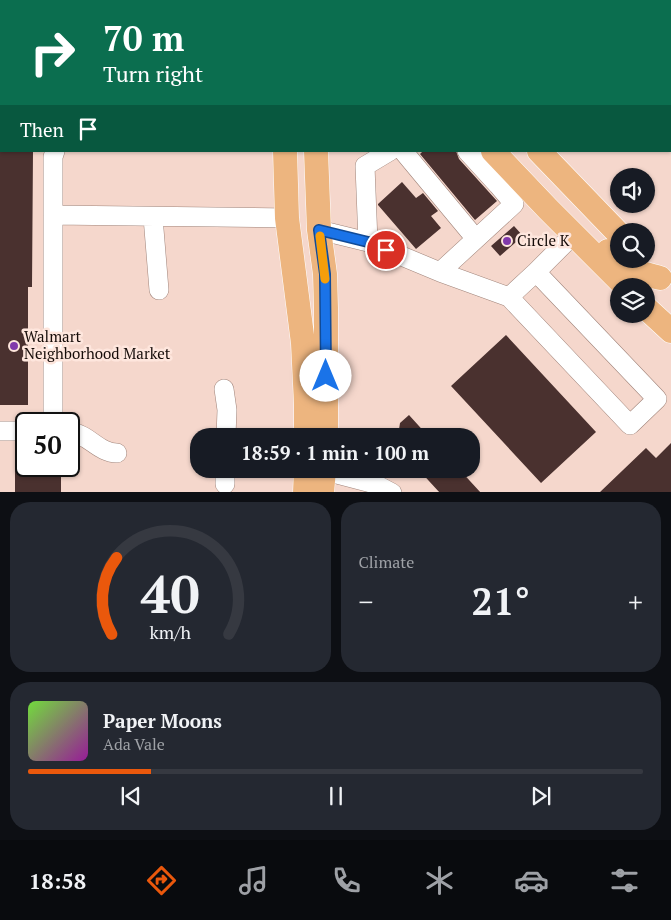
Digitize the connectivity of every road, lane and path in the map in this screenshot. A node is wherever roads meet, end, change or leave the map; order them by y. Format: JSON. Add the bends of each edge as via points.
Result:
{"nodes":[{"id":1,"x":55,"y":152,"type":"edge"},
{"id":2,"x":285,"y":152,"type":"edge"},
{"id":3,"x":316,"y":152,"type":"edge"},
{"id":4,"x":388,"y":152,"type":"edge"},
{"id":5,"x":404,"y":152,"type":"edge"},
{"id":6,"x":468,"y":152,"type":"edge"},
{"id":7,"x":493,"y":152,"type":"edge"},
{"id":8,"x":540,"y":152,"type":"edge"},
{"id":9,"x":506,"y":179,"type":"junction"},
{"id":10,"x":535,"y":196,"type":"junction"},
{"id":11,"x":53,"y":215,"type":"junction"},
{"id":12,"x":153,"y":217,"type":"junction"},
{"id":13,"x":287,"y":218,"type":"junction"},
{"id":14,"x":610,"y":225,"type":"edge"},
{"id":15,"x":319,"y":230,"type":"junction"},
{"id":16,"x":573,"y":234,"type":"junction"},
{"id":17,"x":476,"y":239,"type":"junction"},
{"id":18,"x":368,"y":242,"type":"junction"},
{"id":19,"x":651,"y":268,"type":"edge"},
{"id":20,"x":440,"y":272,"type":"junction"},
{"id":21,"x":536,"y":272,"type":"junction"},
{"id":22,"x":617,"y":278,"type":"edge"},
{"id":23,"x":666,"y":283,"type":"edge"},
{"id":24,"x":158,"y":290,"type":"dead end"},
{"id":25,"x":509,"y":298,"type":"junction"},
{"id":26,"x":655,"y":316,"type":"edge"},
{"id":27,"x":671,"y":331,"type":"edge"},
{"id":28,"x":224,"y":389,"type":"dead end"},
{"id":29,"x":52,"y":412,"type":"edge"},
{"id":30,"x":226,"y":428,"type":"edge"},
{"id":31,"x":306,"y":428,"type":"edge"},
{"id":32,"x":326,"y":428,"type":"edge"},
{"id":33,"x":0,"y":431,"type":"edge"},
{"id":34,"x":15,"y":431,"type":"edge"},
{"id":35,"x":80,"y":434,"type":"edge"},
{"id":36,"x":117,"y":452,"type":"dead end"},
{"id":37,"x":316,"y":478,"type":"edge"},
{"id":38,"x":341,"y":478,"type":"edge"},
{"id":39,"x":305,"y":492,"type":"edge"},
{"id":40,"x":392,"y":492,"type":"edge"}],
"edges":[{"from":1,"to":11,"type":"lane"},
{"from":2,"to":13,"type":"main road"},
{"from":3,"to":15,"type":"main road"},
{"from":4,"to":18,"type":"lane","via":[[365,166]]},
{"from":5,"to":17,"type":"lane"},
{"from":6,"to":9,"type":"lane"},
{"from":7,"to":9,"type":"main road"},
{"from":8,"to":14,"type":"main road"},
{"from":9,"to":10,"type":"main road"},
{"from":9,"to":17,"type":"lane","via":[[514,204]]},
{"from":10,"to":16,"type":"main road"},
{"from":10,"to":23,"type":"main road","via":[[546,191],[621,264]]},
{"from":11,"to":12,"type":"lane"},
{"from":11,"to":29,"type":"lane"},
{"from":12,"to":13,"type":"lane"},
{"from":12,"to":24,"type":"lane"},
{"from":13,"to":31,"type":"main road","via":[[303,343]]},
{"from":15,"to":18,"type":"lane"},
{"from":15,"to":32,"type":"main road","via":[[325,274]]},
{"from":16,"to":21,"type":"lane"},
{"from":16,"to":22,"type":"main road"},
{"from":17,"to":20,"type":"lane"},
{"from":18,"to":20,"type":"lane"},
{"from":19,"to":23,"type":"main road"},
{"from":20,"to":25,"type":"lane"},
{"from":21,"to":25,"type":"lane"},
{"from":21,"to":25,"type":"lane","via":[[657,399],[630,425]]},
{"from":26,"to":27,"type":"main road"},
{"from":28,"to":30,"type":"lane"},
{"from":33,"to":34,"type":"lane"},
{"from":35,"to":36,"type":"lane","via":[[106,452]]},
{"from":37,"to":39,"type":"main road"},
{"from":38,"to":40,"type":"lane","via":[[375,484]]}]}
